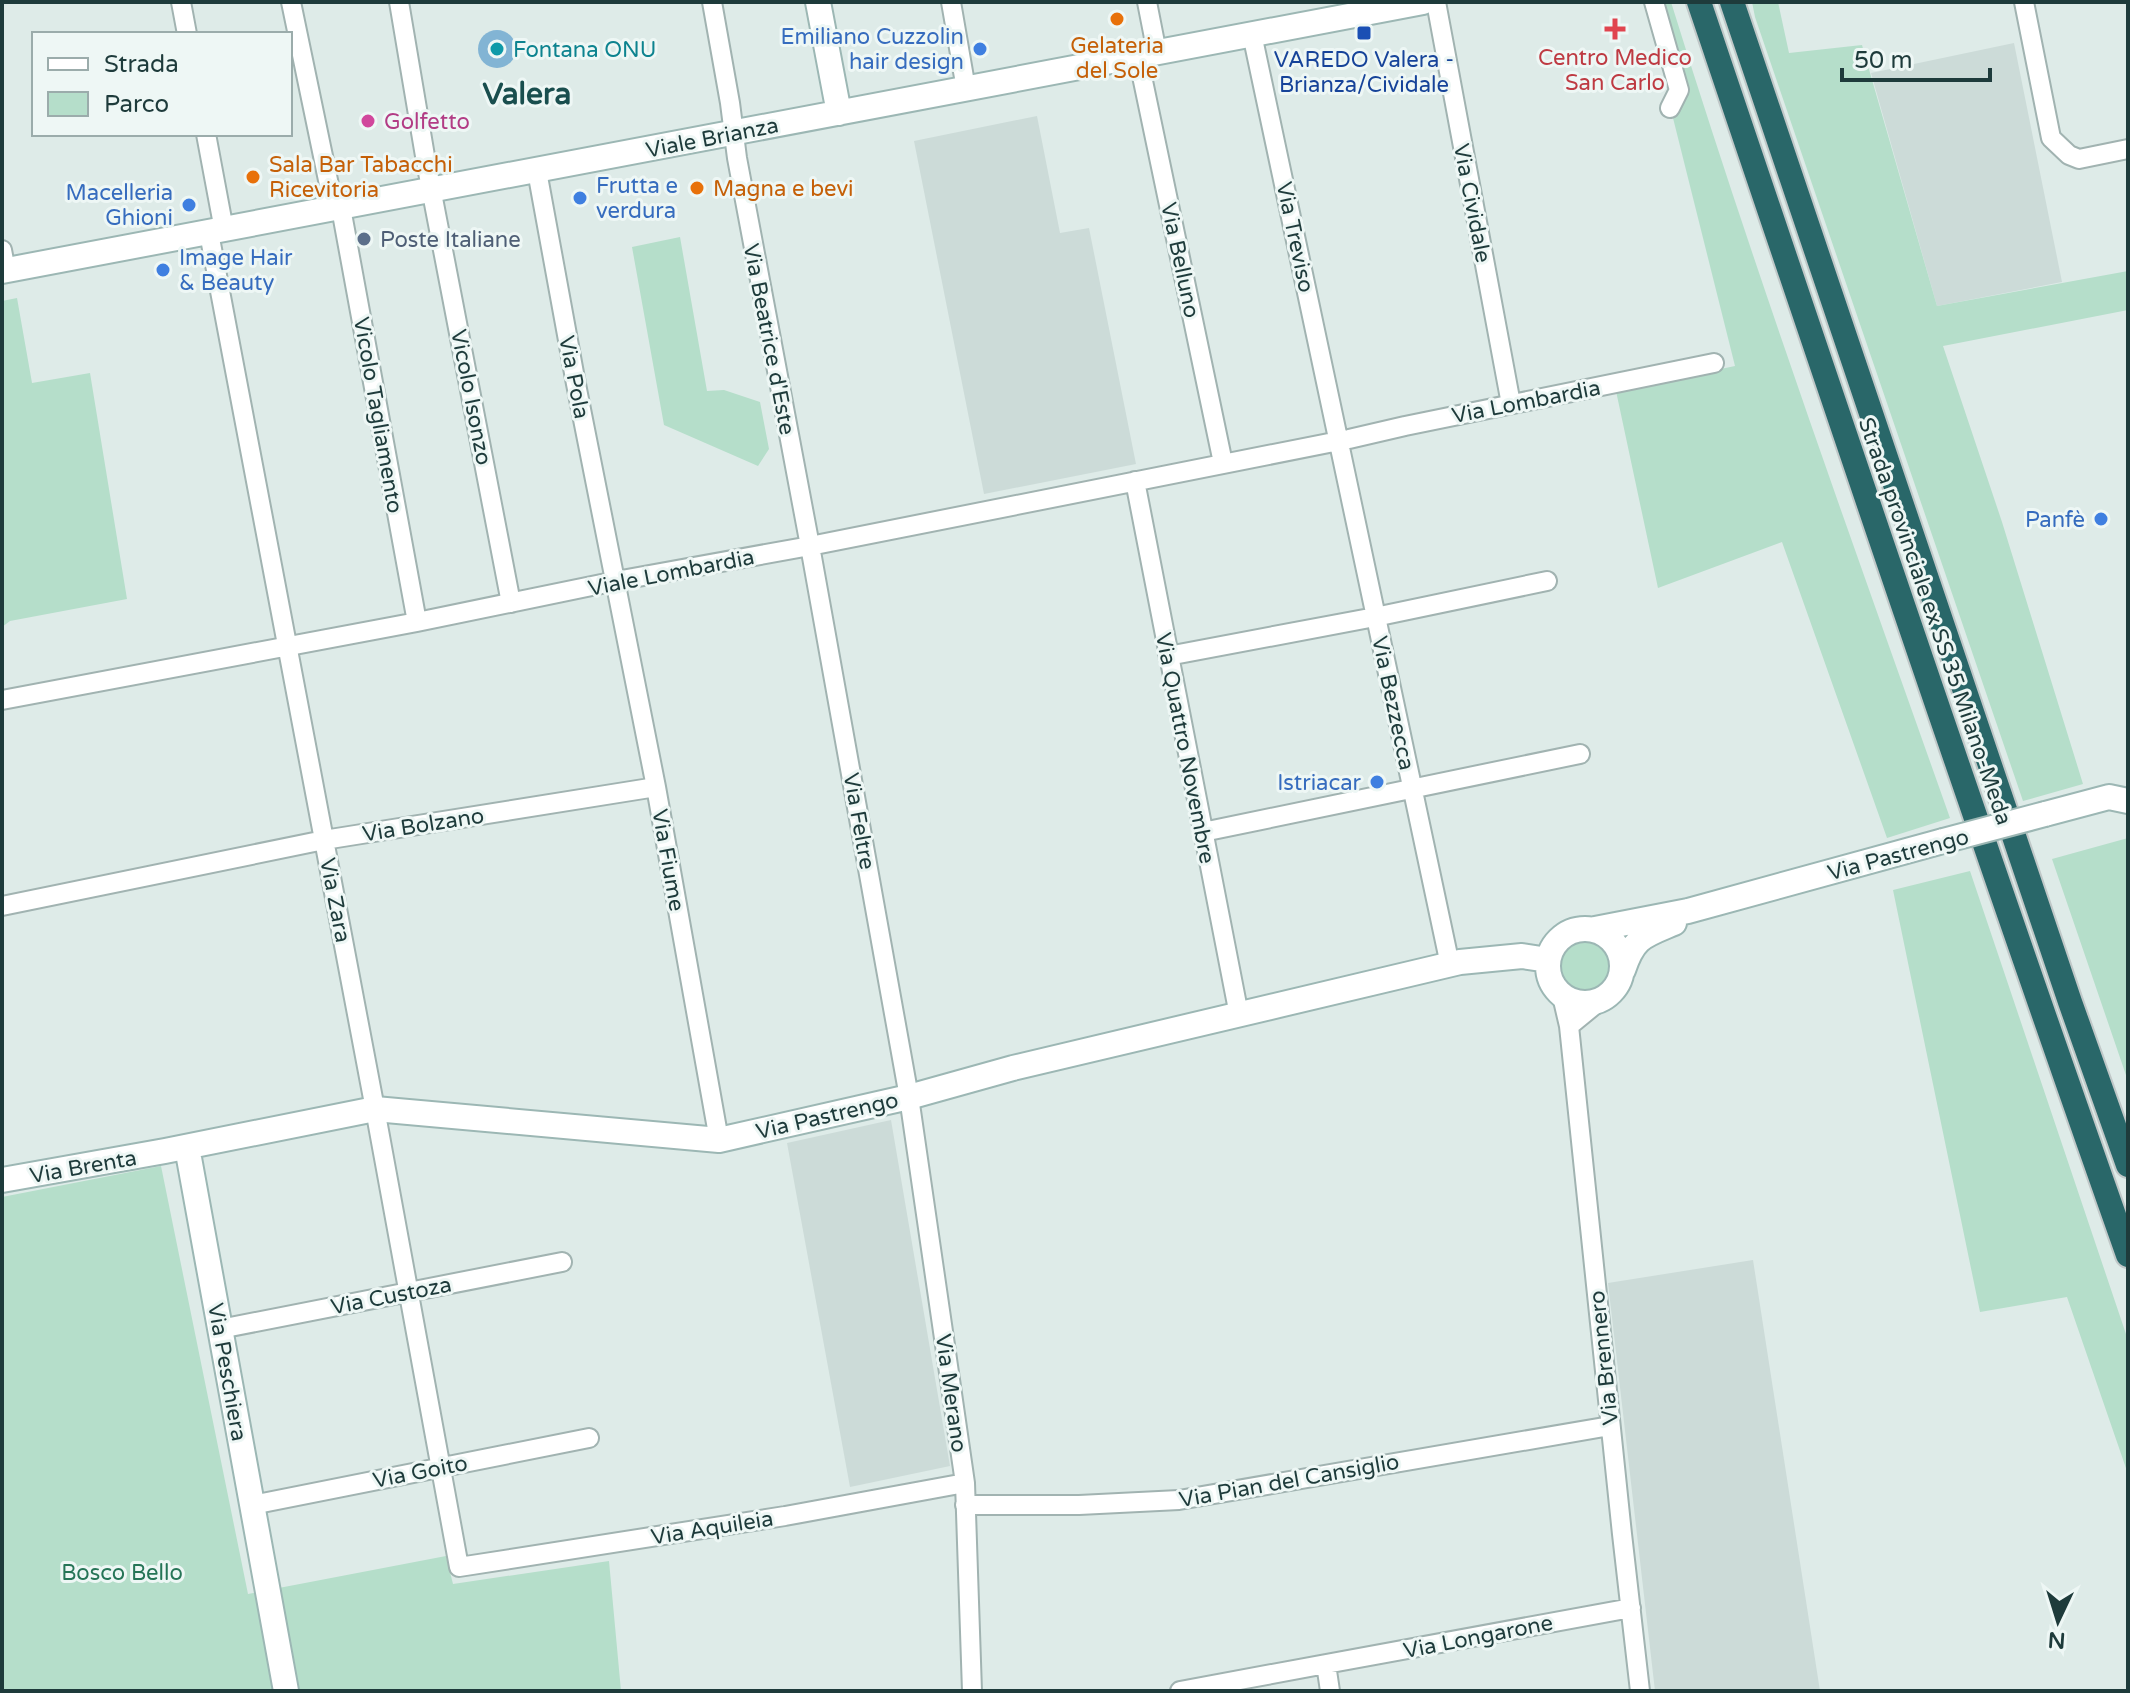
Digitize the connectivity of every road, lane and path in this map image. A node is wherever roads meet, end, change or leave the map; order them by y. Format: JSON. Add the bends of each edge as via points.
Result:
{"nodes":[{"id":1,"x":181,"y":2,"type":"edge"},
{"id":2,"x":291,"y":2,"type":"edge"},
{"id":3,"x":399,"y":2,"type":"edge"},
{"id":4,"x":712,"y":2,"type":"edge"},
{"id":5,"x":818,"y":2,"type":"edge"},
{"id":6,"x":951,"y":2,"type":"edge"},
{"id":7,"x":1147,"y":2,"type":"edge"},
{"id":8,"x":1423,"y":2,"type":"edge"},
{"id":9,"x":1436,"y":2,"type":"edge"},
{"id":10,"x":1654,"y":2,"type":"edge"},
{"id":11,"x":1699,"y":2,"type":"edge"},
{"id":12,"x":2024,"y":2,"type":"edge"},
{"id":13,"x":1735,"y":9,"type":"edge"},
{"id":14,"x":187,"y":32,"type":"edge"},
{"id":15,"x":1252,"y":34,"type":"junction"},
{"id":16,"x":1148,"y":55,"type":"junction"},
{"id":17,"x":966,"y":89,"type":"junction"},
{"id":18,"x":1670,"y":108,"type":"dead end"},
{"id":19,"x":839,"y":113,"type":"junction"},
{"id":20,"x":735,"y":131,"type":"junction"},
{"id":21,"x":206,"y":136,"type":"edge"},
{"id":22,"x":2128,"y":149,"type":"edge"},
{"id":23,"x":537,"y":171,"type":"junction"},
{"id":24,"x":432,"y":191,"type":"junction"},
{"id":25,"x":338,"y":208,"type":"junction"},
{"id":26,"x":217,"y":231,"type":"junction"},
{"id":27,"x":3,"y":264,"type":"edge"},
{"id":28,"x":1714,"y":363,"type":"dead end"},
{"id":29,"x":1511,"y":404,"type":"junction"},
{"id":30,"x":1339,"y":440,"type":"junction"},
{"id":31,"x":1223,"y":463,"type":"junction"},
{"id":32,"x":1135,"y":481,"type":"junction"},
{"id":33,"x":810,"y":546,"type":"junction"},
{"id":34,"x":616,"y":581,"type":"junction"},
{"id":35,"x":1547,"y":581,"type":"dead end"},
{"id":36,"x":511,"y":603,"type":"junction"},
{"id":37,"x":1375,"y":617,"type":"junction"},
{"id":38,"x":417,"y":622,"type":"junction"},
{"id":39,"x":288,"y":647,"type":"junction"},
{"id":40,"x":1168,"y":656,"type":"junction"},
{"id":41,"x":2,"y":700,"type":"edge"},
{"id":42,"x":1580,"y":754,"type":"dead end"},
{"id":43,"x":2128,"y":778,"type":"edge"},
{"id":44,"x":656,"y":787,"type":"junction"},
{"id":45,"x":1412,"y":789,"type":"junction"},
{"id":46,"x":2118,"y":799,"type":"edge"},
{"id":47,"x":1203,"y":832,"type":"junction"},
{"id":48,"x":324,"y":840,"type":"junction"},
{"id":49,"x":2,"y":906,"type":"edge"},
{"id":50,"x":1688,"y":911,"type":"junction"},
{"id":51,"x":1595,"y":929,"type":"junction"},
{"id":52,"x":1562,"y":936,"type":"junction"},
{"id":53,"x":1480,"y":960,"type":"junction"},
{"id":54,"x":1548,"y":960,"type":"junction"},
{"id":55,"x":1450,"y":965,"type":"junction"},
{"id":56,"x":1623,"y":970,"type":"junction"},
{"id":57,"x":1562,"y":996,"type":"junction"},
{"id":58,"x":1602,"y":999,"type":"junction"},
{"id":59,"x":1239,"y":1015,"type":"junction"},
{"id":60,"x":1569,"y":1026,"type":"junction"},
{"id":61,"x":909,"y":1097,"type":"junction"},
{"id":62,"x":375,"y":1109,"type":"junction"},
{"id":63,"x":719,"y":1140,"type":"junction"},
{"id":64,"x":176,"y":1149,"type":"junction"},
{"id":65,"x":2128,"y":1165,"type":"edge"},
{"id":66,"x":2,"y":1180,"type":"edge"},
{"id":67,"x":2128,"y":1255,"type":"edge"},
{"id":68,"x":562,"y":1262,"type":"dead end"},
{"id":69,"x":409,"y":1291,"type":"junction"},
{"id":70,"x":220,"y":1329,"type":"junction"},
{"id":71,"x":1610,"y":1426,"type":"junction"},
{"id":72,"x":589,"y":1438,"type":"dead end"},
{"id":73,"x":442,"y":1467,"type":"junction"},
{"id":74,"x":965,"y":1483,"type":"junction"},
{"id":75,"x":252,"y":1505,"type":"junction"},
{"id":76,"x":965,"y":1505,"type":"junction"},
{"id":77,"x":459,"y":1567,"type":"joint"},
{"id":78,"x":1631,"y":1608,"type":"junction"},
{"id":79,"x":1326,"y":1664,"type":"junction"},
{"id":80,"x":286,"y":1691,"type":"edge"},
{"id":81,"x":972,"y":1691,"type":"edge"},
{"id":82,"x":1180,"y":1691,"type":"edge"},
{"id":83,"x":1330,"y":1691,"type":"edge"},
{"id":84,"x":1640,"y":1691,"type":"edge"}],
"edges":[{"from":1,"to":14,"type":"street"},
{"from":2,"to":25,"type":"street","name":"Vicolo Tagliamento"},
{"from":3,"to":24,"type":"street","name":"Vicolo Isonzo"},
{"from":4,"to":20,"type":"street","name":"Via Beatrice d'Este"},
{"from":5,"to":19,"type":"street"},
{"from":6,"to":17,"type":"street"},
{"from":7,"to":16,"type":"street","name":"Via Belluno"},
{"from":8,"to":15,"type":"street","name":"Viale Brianza"},
{"from":9,"to":29,"type":"street","name":"Via Cividale"},
{"from":10,"to":18,"type":"street","via":[[1679,90]]},
{"from":11,"to":67,"type":"highway","name":"Strada provinciale ex SS 35 Milano-Meda"},
{"from":12,"to":22,"type":"street","via":[[2051,138],[2079,159]]},
{"from":13,"to":65,"type":"highway","name":"Strada provinciale ex SS 35 Milano-Meda"},
{"from":15,"to":16,"type":"street","name":"Viale Brianza"},
{"from":15,"to":30,"type":"street","name":"Via Treviso"},
{"from":16,"to":17,"type":"street","name":"Viale Brianza"},
{"from":16,"to":31,"type":"street","name":"Via Belluno"},
{"from":17,"to":19,"type":"street","name":"Viale Brianza"},
{"from":19,"to":20,"type":"street","name":"Viale Brianza"},
{"from":20,"to":23,"type":"street","name":"Viale Brianza"},
{"from":20,"to":33,"type":"street","name":"Via Beatrice d'Este"},
{"from":21,"to":26,"type":"street","name":"Via Zara"},
{"from":23,"to":24,"type":"street","name":"Viale Brianza"},
{"from":23,"to":34,"type":"street","name":"Via Pola"},
{"from":24,"to":25,"type":"street","name":"Viale Brianza"},
{"from":24,"to":36,"type":"street","name":"Vicolo Isonzo"},
{"from":25,"to":26,"type":"street","name":"Viale Brianza"},
{"from":25,"to":38,"type":"street","name":"Vicolo Tagliamento"},
{"from":26,"to":27,"type":"street","name":"Viale Brianza"},
{"from":26,"to":39,"type":"street","name":"Via Zara"},
{"from":28,"to":29,"type":"street","name":"Via Lombardia"},
{"from":29,"to":30,"type":"street","name":"Via Lombardia"},
{"from":30,"to":31,"type":"street","name":"Viale Lombardia"},
{"from":30,"to":37,"type":"street","name":"Via Bezzecca"},
{"from":31,"to":32,"type":"street","name":"Viale Lombardia"},
{"from":32,"to":33,"type":"street","name":"Viale Lombardia"},
{"from":32,"to":40,"type":"street","name":"Via Quattro Novembre"},
{"from":33,"to":34,"type":"street","name":"Viale Lombardia"},
{"from":33,"to":61,"type":"street","name":"Via Feltre"},
{"from":34,"to":36,"type":"street","name":"Viale Lombardia"},
{"from":34,"to":44,"type":"street","name":"Via Fiume"},
{"from":35,"to":37,"type":"street"},
{"from":36,"to":38,"type":"street","name":"Viale Lombardia"},
{"from":37,"to":40,"type":"street"},
{"from":37,"to":45,"type":"street","name":"Via Bezzecca"},
{"from":38,"to":39,"type":"street","name":"Viale Lombardia"},
{"from":39,"to":41,"type":"street","name":"Viale Lombardia"},
{"from":39,"to":48,"type":"street","name":"Via Zara"},
{"from":40,"to":47,"type":"street","name":"Via Quattro Novembre"},
{"from":42,"to":45,"type":"street"},
{"from":43,"to":46,"type":"street","name":"Via Pastrengo"},
{"from":44,"to":48,"type":"street","name":"Via Bolzano"},
{"from":44,"to":63,"type":"street","name":"Via Fiume"},
{"from":45,"to":47,"type":"street"},
{"from":45,"to":55,"type":"street","name":"Via Bezzecca"},
{"from":46,"to":50,"type":"street","name":"Via Pastrengo","bridge":true},
{"from":47,"to":59,"type":"street","name":"Via Quattro Novembre"},
{"from":48,"to":49,"type":"street","name":"Via Bolzano"},
{"from":48,"to":62,"type":"street","name":"Via Zara"},
{"from":50,"to":51,"type":"street","name":"Via Pastrengo"},
{"from":50,"to":56,"type":"street","name":"Via Pastrengo","via":[[1630,949]]},
{"from":51,"to":52,"type":"street"},
{"from":51,"to":56,"type":"street","via":[[1618,947]]},
{"from":52,"to":53,"type":"street","name":"Via Pastrengo"},
{"from":52,"to":54,"type":"street"},
{"from":53,"to":54,"type":"street","name":"Via Pastrengo"},
{"from":53,"to":55,"type":"street","name":"Via Pastrengo"},
{"from":54,"to":57,"type":"street","via":[[1549,975]]},
{"from":55,"to":59,"type":"street","name":"Via Pastrengo"},
{"from":56,"to":58,"type":"street","via":[[1618,984]]},
{"from":57,"to":58,"type":"street","via":[[1574,1002]]},
{"from":57,"to":60,"type":"street","name":"Via Brennero"},
{"from":58,"to":60,"type":"street"},
{"from":59,"to":61,"type":"street","name":"Via Pastrengo"},
{"from":60,"to":71,"type":"street","name":"Via Brennero"},
{"from":61,"to":63,"type":"street","name":"Via Pastrengo"},
{"from":61,"to":74,"type":"street","name":"Via Merano"},
{"from":62,"to":63,"type":"street","name":"Via Pastrengo"},
{"from":62,"to":64,"type":"street","name":"Via Pastrengo"},
{"from":62,"to":69,"type":"street","name":"Via Zara"},
{"from":64,"to":66,"type":"street","name":"Via Brenta"},
{"from":64,"to":70,"type":"street","name":"Via Peschiera"},
{"from":68,"to":69,"type":"street","name":"Via Custoza"},
{"from":69,"to":70,"type":"street","name":"Via Custoza"},
{"from":69,"to":73,"type":"street","name":"Via Zara"},
{"from":70,"to":75,"type":"street","name":"Via Peschiera"},
{"from":71,"to":76,"type":"street","name":"Via Pian del Cansiglio","via":[[1179,1500]]},
{"from":71,"to":78,"type":"street","name":"Via Brennero"},
{"from":72,"to":73,"type":"street","name":"Via Goito"},
{"from":73,"to":75,"type":"street","name":"Via Goito"},
{"from":73,"to":77,"type":"street","name":"Via Zara"},
{"from":74,"to":76,"type":"street","name":"Via Merano"},
{"from":74,"to":77,"type":"street","name":"Via Aquileia"},
{"from":75,"to":80,"type":"street","name":"Via Peschiera"},
{"from":76,"to":81,"type":"street","name":"Via Merano"},
{"from":78,"to":79,"type":"street","name":"Via Longarone"},
{"from":78,"to":84,"type":"street","name":"Via Brennero"},
{"from":79,"to":82,"type":"street","name":"Via Longarone"},
{"from":79,"to":83,"type":"street"}]}
